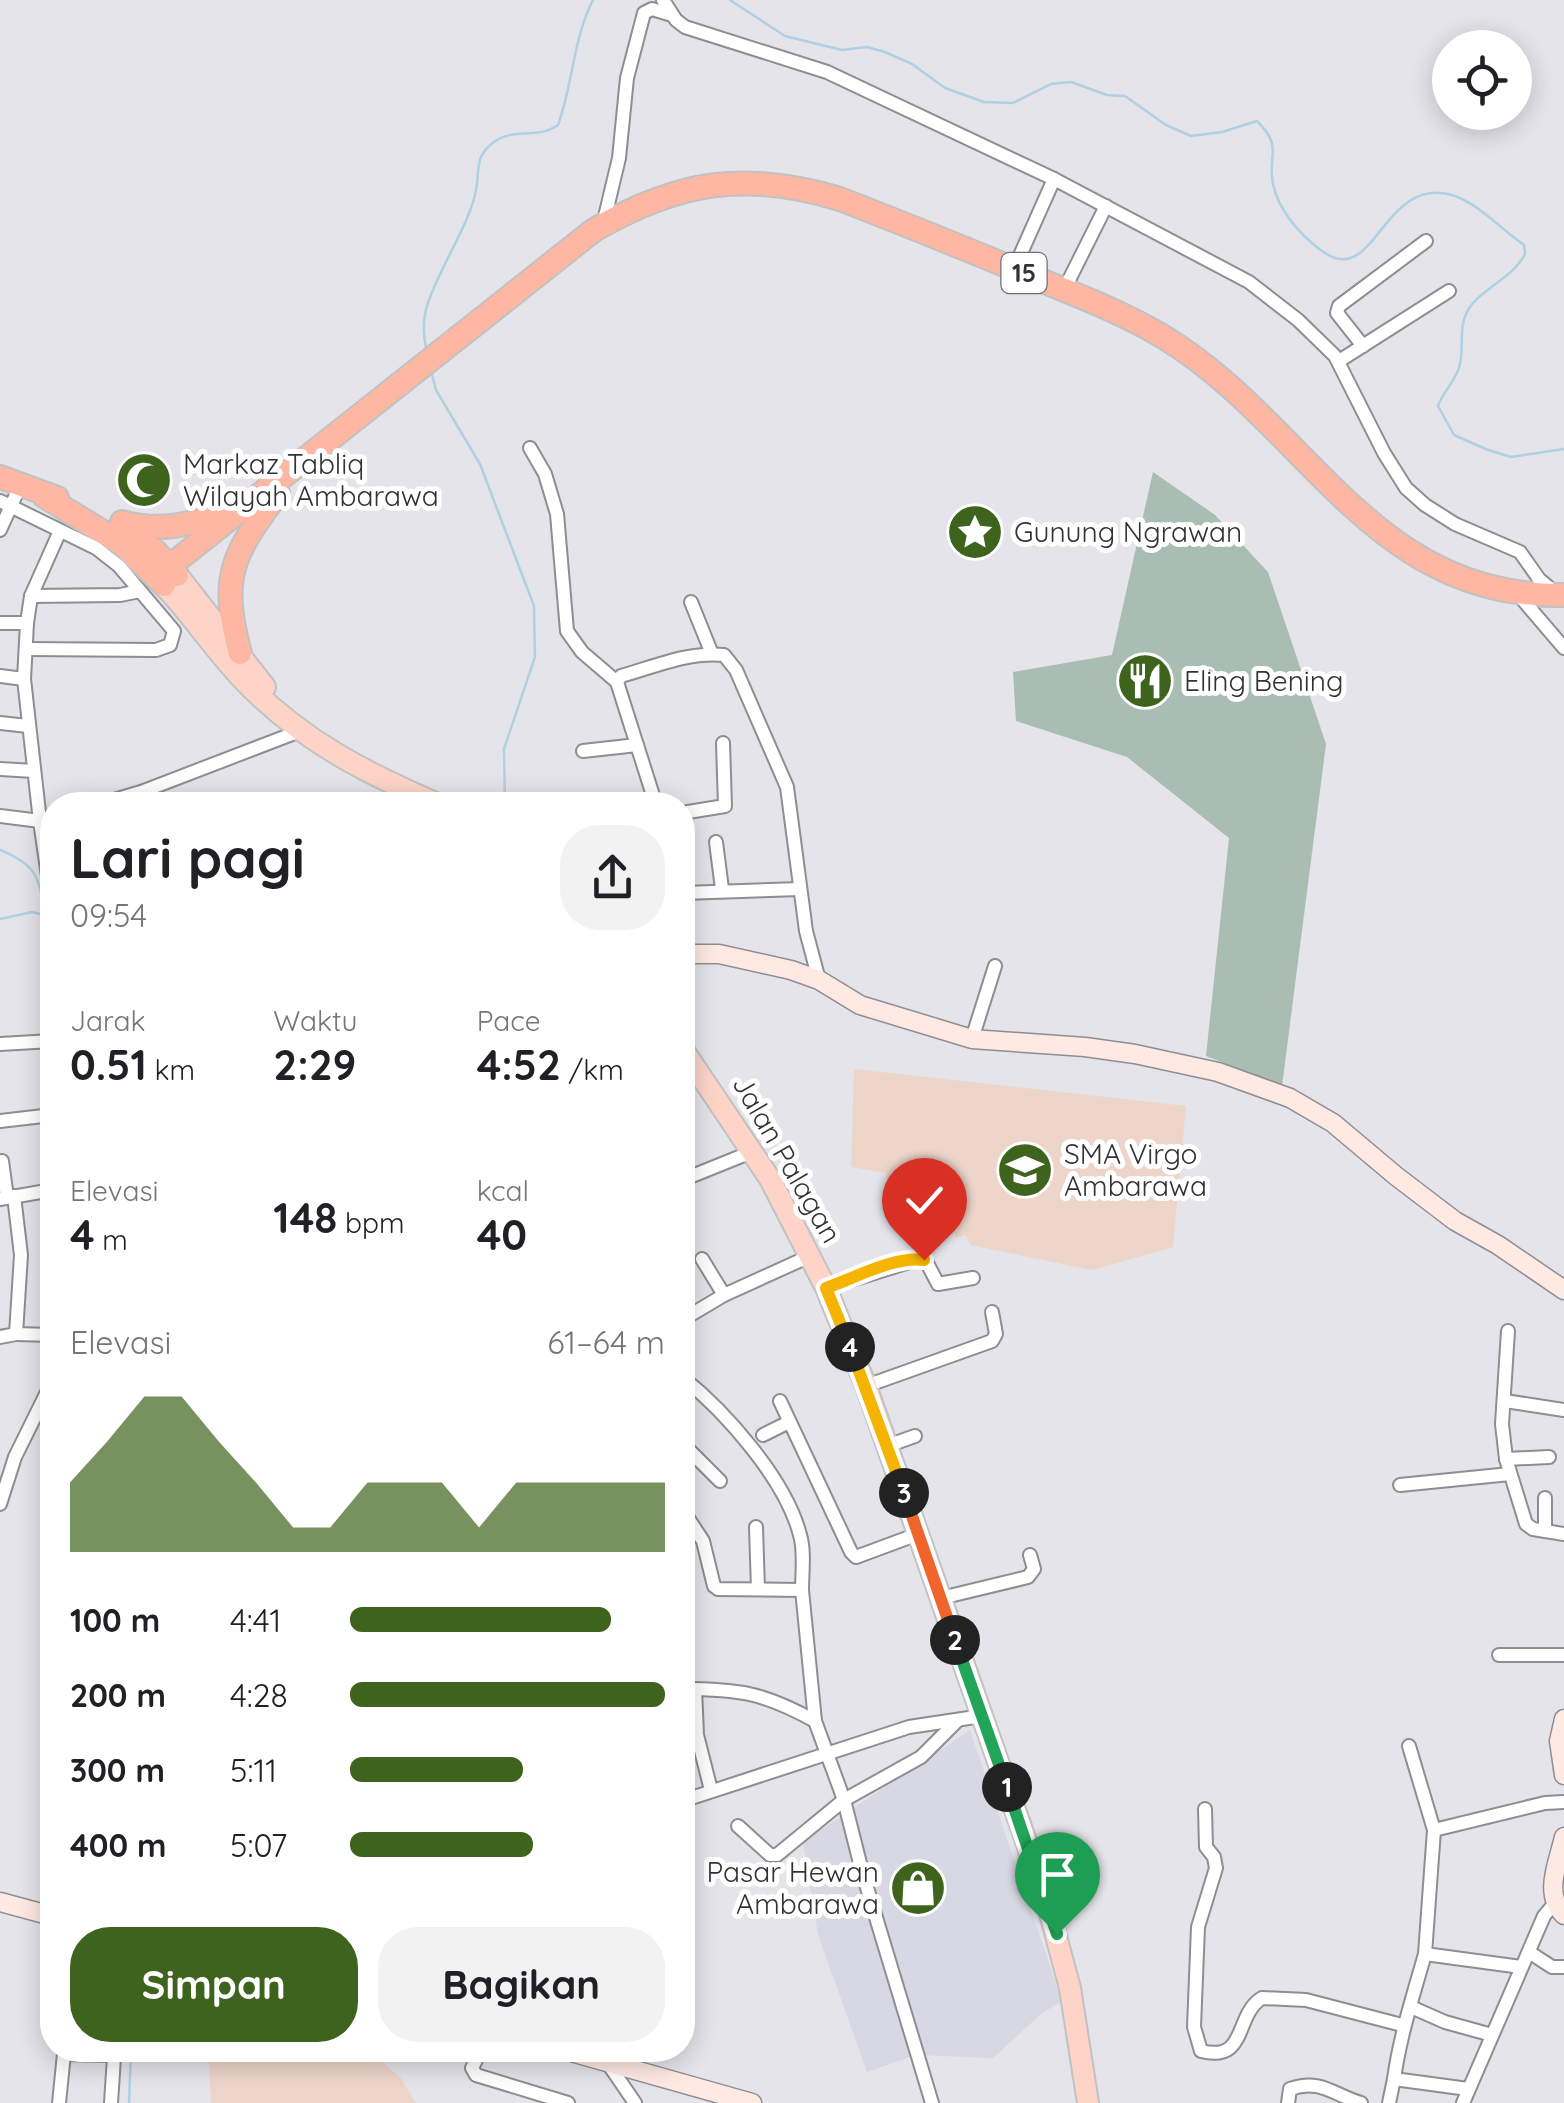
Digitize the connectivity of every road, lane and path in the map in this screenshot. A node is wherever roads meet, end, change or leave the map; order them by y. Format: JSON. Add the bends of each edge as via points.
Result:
{"nodes":[{"id":1,"x":663,"y":0,"type":"edge"},
{"id":2,"x":672,"y":14,"type":"junction"},
{"id":3,"x":1054,"y":180,"type":"junction"},
{"id":4,"x":1106,"y":206,"type":"junction"},
{"id":5,"x":603,"y":225,"type":"junction"},
{"id":6,"x":1426,"y":241,"type":"dead end"},
{"id":7,"x":1014,"y":269,"type":"junction"},
{"id":8,"x":1064,"y":290,"type":"junction"},
{"id":9,"x":1449,"y":292,"type":"dead end"},
{"id":10,"x":1363,"y":346,"type":"junction"},
{"id":11,"x":1339,"y":361,"type":"junction"},
{"id":12,"x":530,"y":448,"type":"dead end"},
{"id":13,"x":276,"y":488,"type":"junction"},
{"id":14,"x":6,"y":492,"type":"edge"},
{"id":15,"x":44,"y":496,"type":"junction"},
{"id":16,"x":114,"y":520,"type":"junction"},
{"id":17,"x":0,"y":530,"type":"edge"},
{"id":18,"x":60,"y":531,"type":"junction"},
{"id":19,"x":1538,"y":579,"type":"junction"},
{"id":20,"x":162,"y":580,"type":"junction"},
{"id":21,"x":1518,"y":593,"type":"junction"},
{"id":22,"x":1561,"y":595,"type":"edge"},
{"id":23,"x":31,"y":596,"type":"junction"},
{"id":24,"x":691,"y":602,"type":"dead end"},
{"id":25,"x":1539,"y":616,"type":"junction"},
{"id":26,"x":0,"y":624,"type":"edge"},
{"id":27,"x":26,"y":624,"type":"junction"},
{"id":28,"x":1564,"y":648,"type":"edge"},
{"id":29,"x":26,"y":649,"type":"junction"},
{"id":30,"x":240,"y":653,"type":"junction"},
{"id":31,"x":712,"y":654,"type":"junction"},
{"id":32,"x":0,"y":676,"type":"edge"},
{"id":33,"x":24,"y":678,"type":"junction"},
{"id":34,"x":617,"y":682,"type":"junction"},
{"id":35,"x":278,"y":711,"type":"junction"},
{"id":36,"x":0,"y":723,"type":"edge"},
{"id":37,"x":28,"y":726,"type":"junction"},
{"id":38,"x":300,"y":730,"type":"junction"},
{"id":39,"x":723,"y":743,"type":"dead end"},
{"id":40,"x":637,"y":745,"type":"junction"},
{"id":41,"x":583,"y":750,"type":"dead end"},
{"id":42,"x":0,"y":768,"type":"edge"},
{"id":43,"x":34,"y":771,"type":"junction"},
{"id":44,"x":142,"y":792,"type":"edge"},
{"id":45,"x":410,"y":792,"type":"edge"},
{"id":46,"x":652,"y":792,"type":"edge"},
{"id":47,"x":40,"y":795,"type":"edge"},
{"id":48,"x":695,"y":811,"type":"edge"},
{"id":49,"x":0,"y":816,"type":"edge"},
{"id":50,"x":40,"y":819,"type":"edge"},
{"id":51,"x":716,"y":842,"type":"dead end"},
{"id":52,"x":722,"y":889,"type":"junction"},
{"id":53,"x":800,"y":889,"type":"junction"},
{"id":54,"x":695,"y":892,"type":"edge"},
{"id":55,"x":695,"y":954,"type":"edge"},
{"id":56,"x":995,"y":966,"type":"dead end"},
{"id":57,"x":819,"y":980,"type":"junction"},
{"id":58,"x":972,"y":1040,"type":"junction"},
{"id":59,"x":40,"y":1042,"type":"edge"},
{"id":60,"x":0,"y":1044,"type":"edge"},
{"id":61,"x":695,"y":1067,"type":"edge"},
{"id":62,"x":40,"y":1116,"type":"edge"},
{"id":63,"x":0,"y":1121,"type":"edge"},
{"id":64,"x":754,"y":1151,"type":"junction"},
{"id":65,"x":2,"y":1160,"type":"edge"},
{"id":66,"x":695,"y":1175,"type":"edge"},
{"id":67,"x":40,"y":1192,"type":"edge"},
{"id":68,"x":7,"y":1198,"type":"edge"},
{"id":69,"x":810,"y":1256,"type":"junction"},
{"id":70,"x":702,"y":1259,"type":"dead end"},
{"id":71,"x":973,"y":1278,"type":"dead end"},
{"id":72,"x":826,"y":1288,"type":"junction"},
{"id":73,"x":1564,"y":1290,"type":"edge"},
{"id":74,"x":724,"y":1294,"type":"junction"},
{"id":75,"x":695,"y":1312,"type":"edge"},
{"id":76,"x":992,"y":1312,"type":"dead end"},
{"id":77,"x":1508,"y":1331,"type":"dead end"},
{"id":78,"x":16,"y":1334,"type":"junction"},
{"id":79,"x":40,"y":1334,"type":"edge"},
{"id":80,"x":0,"y":1337,"type":"edge"},
{"id":81,"x":866,"y":1386,"type":"junction"},
{"id":82,"x":695,"y":1389,"type":"edge"},
{"id":83,"x":1505,"y":1401,"type":"junction"},
{"id":84,"x":780,"y":1402,"type":"dead end"},
{"id":85,"x":40,"y":1406,"type":"edge"},
{"id":86,"x":1564,"y":1410,"type":"edge"},
{"id":87,"x":789,"y":1422,"type":"junction"},
{"id":88,"x":762,"y":1435,"type":"dead end"},
{"id":89,"x":915,"y":1436,"type":"dead end"},
{"id":90,"x":887,"y":1446,"type":"junction"},
{"id":91,"x":695,"y":1457,"type":"edge"},
{"id":92,"x":1549,"y":1457,"type":"dead end"},
{"id":93,"x":1506,"y":1458,"type":"junction"},
{"id":94,"x":1510,"y":1474,"type":"junction"},
{"id":95,"x":720,"y":1481,"type":"dead end"},
{"id":96,"x":1400,"y":1484,"type":"dead end"},
{"id":97,"x":1545,"y":1498,"type":"dead end"},
{"id":98,"x":0,"y":1504,"type":"edge"},
{"id":99,"x":756,"y":1527,"type":"dead end"},
{"id":100,"x":1545,"y":1530,"type":"junction"},
{"id":101,"x":695,"y":1533,"type":"edge"},
{"id":102,"x":918,"y":1534,"type":"junction"},
{"id":103,"x":1564,"y":1534,"type":"edge"},
{"id":104,"x":1030,"y":1555,"type":"dead end"},
{"id":105,"x":758,"y":1589,"type":"junction"},
{"id":106,"x":802,"y":1590,"type":"junction"},
{"id":107,"x":941,"y":1598,"type":"junction"},
{"id":108,"x":1564,"y":1654,"type":"edge"},
{"id":109,"x":1499,"y":1655,"type":"dead end"},
{"id":110,"x":695,"y":1689,"type":"edge"},
{"id":111,"x":982,"y":1716,"type":"junction"},
{"id":112,"x":1564,"y":1719,"type":"edge"},
{"id":113,"x":815,"y":1720,"type":"junction"},
{"id":114,"x":956,"y":1722,"type":"junction"},
{"id":115,"x":695,"y":1725,"type":"edge"},
{"id":116,"x":1409,"y":1746,"type":"dead end"},
{"id":117,"x":827,"y":1754,"type":"junction"},
{"id":118,"x":1564,"y":1774,"type":"edge"},
{"id":119,"x":711,"y":1790,"type":"junction"},
{"id":120,"x":695,"y":1796,"type":"edge"},
{"id":121,"x":844,"y":1800,"type":"junction"},
{"id":122,"x":1564,"y":1802,"type":"edge"},
{"id":123,"x":1205,"y":1809,"type":"dead end"},
{"id":124,"x":738,"y":1826,"type":"dead end"},
{"id":125,"x":1434,"y":1830,"type":"junction"},
{"id":126,"x":1564,"y":1838,"type":"edge"},
{"id":127,"x":0,"y":1902,"type":"edge"},
{"id":128,"x":1559,"y":1910,"type":"edge"},
{"id":129,"x":40,"y":1913,"type":"edge"},
{"id":130,"x":1529,"y":1952,"type":"junction"},
{"id":131,"x":1425,"y":1954,"type":"junction"},
{"id":132,"x":1521,"y":1967,"type":"junction"},
{"id":133,"x":1564,"y":1967,"type":"edge"},
{"id":134,"x":1411,"y":2007,"type":"junction"},
{"id":135,"x":1402,"y":2025,"type":"junction"},
{"id":136,"x":1492,"y":2035,"type":"junction"},
{"id":137,"x":63,"y":2062,"type":"edge"},
{"id":138,"x":114,"y":2062,"type":"edge"},
{"id":139,"x":475,"y":2062,"type":"edge"},
{"id":140,"x":619,"y":2062,"type":"edge"},
{"id":141,"x":624,"y":2062,"type":"edge"},
{"id":142,"x":1394,"y":2080,"type":"junction"},
{"id":143,"x":694,"y":2095,"type":"edge"},
{"id":144,"x":1466,"y":2096,"type":"edge"},
{"id":145,"x":59,"y":2103,"type":"edge"},
{"id":146,"x":112,"y":2103,"type":"edge"},
{"id":147,"x":568,"y":2103,"type":"edge"},
{"id":148,"x":635,"y":2103,"type":"edge"},
{"id":149,"x":752,"y":2103,"type":"edge"},
{"id":150,"x":932,"y":2103,"type":"edge"},
{"id":151,"x":1088,"y":2103,"type":"edge"},
{"id":152,"x":1288,"y":2103,"type":"edge"},
{"id":153,"x":1360,"y":2103,"type":"edge"},
{"id":154,"x":1389,"y":2103,"type":"edge"}],
"edges":[{"from":1,"to":2,"type":"street"},
{"from":2,"to":3,"type":"street","via":[[699,34],[827,72]]},
{"from":2,"to":5,"type":"street","via":[[644,13]]},
{"from":3,"to":4,"type":"street"},
{"from":3,"to":7,"type":"street"},
{"from":4,"to":8,"type":"street"},
{"from":4,"to":11,"type":"street","via":[[1249,282]]},
{"from":5,"to":7,"type":"highway","number":"15","via":[[675,191],[758,182],[840,200]]},
{"from":5,"to":13,"type":"highway","number":"15"},
{"from":6,"to":10,"type":"street","via":[[1339,306],[1337,313]]},
{"from":7,"to":8,"type":"highway","number":"15"},
{"from":8,"to":21,"type":"highway","number":"15","via":[[1196,359],[1408,552],[1482,587]]},
{"from":9,"to":10,"type":"street"},
{"from":10,"to":11,"type":"street"},
{"from":11,"to":19,"type":"street","via":[[1406,488],[1455,524],[1520,552]]},
{"from":12,"to":34,"type":"street","via":[[556,514],[566,631]]},
{"from":13,"to":16,"type":"highway","number":"15","via":[[200,522],[169,528]]},
{"from":13,"to":20,"type":"highway","number":"15"},
{"from":13,"to":30,"type":"highway","via":[[233,565],[229,594]]},
{"from":14,"to":15,"type":"highway","number":"15"},
{"from":14,"to":17,"type":"street"},
{"from":14,"to":18,"type":"street"},
{"from":15,"to":16,"type":"highway","number":"15"},
{"from":15,"to":20,"type":"highway","number":"15","via":[[121,542]]},
{"from":16,"to":20,"type":"highway","number":"15","via":[[138,536]]},
{"from":18,"to":20,"type":"street","via":[[119,566]]},
{"from":18,"to":23,"type":"street"},
{"from":19,"to":21,"type":"street"},
{"from":19,"to":22,"type":"street"},
{"from":20,"to":23,"type":"street","via":[[120,596]]},
{"from":20,"to":29,"type":"street","via":[[174,631],[164,648]]},
{"from":20,"to":30,"type":"main road"},
{"from":20,"to":35,"type":"main road"},
{"from":21,"to":22,"type":"highway","number":"15"},
{"from":21,"to":25,"type":"street"},
{"from":22,"to":25,"type":"street"},
{"from":23,"to":27,"type":"street"},
{"from":24,"to":31,"type":"street"},
{"from":25,"to":28,"type":"street"},
{"from":26,"to":27,"type":"street"},
{"from":27,"to":29,"type":"street"},
{"from":29,"to":33,"type":"street"},
{"from":30,"to":35,"type":"main road"},
{"from":31,"to":34,"type":"street"},
{"from":31,"to":53,"type":"street","via":[[731,660],[788,787]]},
{"from":32,"to":33,"type":"street"},
{"from":33,"to":37,"type":"street"},
{"from":34,"to":40,"type":"street"},
{"from":35,"to":38,"type":"main road"},
{"from":36,"to":37,"type":"street"},
{"from":37,"to":43,"type":"street"},
{"from":38,"to":44,"type":"street"},
{"from":38,"to":45,"type":"main road","via":[[330,754]]},
{"from":39,"to":48,"type":"street","via":[[726,806]]},
{"from":40,"to":41,"type":"street"},
{"from":40,"to":46,"type":"street"},
{"from":42,"to":43,"type":"street"},
{"from":43,"to":47,"type":"street"},
{"from":49,"to":50,"type":"street"},
{"from":51,"to":52,"type":"street"},
{"from":52,"to":53,"type":"street"},
{"from":52,"to":54,"type":"street"},
{"from":53,"to":57,"type":"street"},
{"from":55,"to":57,"type":"street"},
{"from":56,"to":58,"type":"street"},
{"from":57,"to":58,"type":"street","via":[[860,1005]]},
{"from":58,"to":73,"type":"street","via":[[1136,1054],[1218,1072],[1290,1098],[1334,1123],[1439,1210]]},
{"from":59,"to":60,"type":"street"},
{"from":61,"to":64,"type":"main road","name":"Jalan Palagan"},
{"from":62,"to":63,"type":"street"},
{"from":64,"to":66,"type":"street"},
{"from":64,"to":69,"type":"main road","name":"Jalan Palagan"},
{"from":65,"to":68,"type":"street"},
{"from":67,"to":68,"type":"street"},
{"from":68,"to":78,"type":"street","via":[[21,1255]]},
{"from":69,"to":72,"type":"main road","name":"Jalan Palagan"},
{"from":69,"to":74,"type":"street"},
{"from":70,"to":74,"type":"street"},
{"from":71,"to":72,"type":"street","via":[[938,1284],[919,1259]]},
{"from":72,"to":81,"type":"main road","name":"Jalan Palagan"},
{"from":74,"to":75,"type":"street"},
{"from":76,"to":81,"type":"street","via":[[992,1341]]},
{"from":77,"to":83,"type":"street"},
{"from":78,"to":79,"type":"street"},
{"from":78,"to":80,"type":"street"},
{"from":81,"to":90,"type":"main road","name":"Jalan Palagan"},
{"from":82,"to":106,"type":"street","via":[[728,1418],[785,1500],[801,1538]]},
{"from":83,"to":86,"type":"street"},
{"from":83,"to":93,"type":"street"},
{"from":84,"to":87,"type":"street"},
{"from":85,"to":98,"type":"street"},
{"from":87,"to":88,"type":"street"},
{"from":87,"to":102,"type":"street","via":[[856,1557]]},
{"from":89,"to":90,"type":"street"},
{"from":90,"to":102,"type":"main road","name":"Jalan Palagan"},
{"from":91,"to":95,"type":"street"},
{"from":92,"to":93,"type":"street"},
{"from":93,"to":94,"type":"street"},
{"from":94,"to":96,"type":"street"},
{"from":94,"to":100,"type":"street","via":[[1526,1524]]},
{"from":97,"to":100,"type":"street"},
{"from":99,"to":105,"type":"street"},
{"from":100,"to":103,"type":"street"},
{"from":101,"to":105,"type":"street","via":[[703,1540],[714,1586]]},
{"from":102,"to":107,"type":"main road","name":"Jalan Palagan"},
{"from":104,"to":107,"type":"street","via":[[1034,1569],[1028,1577]]},
{"from":105,"to":106,"type":"street"},
{"from":106,"to":113,"type":"street"},
{"from":107,"to":111,"type":"main road","name":"Jalan Palagan"},
{"from":108,"to":109,"type":"street"},
{"from":110,"to":113,"type":"street","via":[[751,1692]]},
{"from":111,"to":114,"type":"street"},
{"from":111,"to":151,"type":"main road","name":"Jalan Palagan","via":[[1057,1934]]},
{"from":112,"to":118,"type":"street"},
{"from":113,"to":117,"type":"street"},
{"from":114,"to":117,"type":"street","via":[[909,1728]]},
{"from":114,"to":121,"type":"street","via":[[921,1757]]},
{"from":115,"to":119,"type":"street"},
{"from":116,"to":125,"type":"street"},
{"from":117,"to":119,"type":"street"},
{"from":117,"to":121,"type":"street"},
{"from":119,"to":120,"type":"street"},
{"from":121,"to":124,"type":"street","via":[[777,1855]]},
{"from":121,"to":150,"type":"street"},
{"from":122,"to":125,"type":"street"},
{"from":123,"to":135,"type":"street","via":[[1206,1847],[1216,1868],[1198,1927],[1194,2027],[1201,2051],[1232,2046],[1262,1998],[1306,2000]]},
{"from":125,"to":131,"type":"street"},
{"from":126,"to":128,"type":"street","via":[[1551,1893]]},
{"from":127,"to":129,"type":"street"},
{"from":128,"to":130,"type":"street","via":[[1548,1908]]},
{"from":130,"to":132,"type":"street"},
{"from":130,"to":133,"type":"street"},
{"from":131,"to":132,"type":"street"},
{"from":131,"to":134,"type":"street"},
{"from":132,"to":136,"type":"street"},
{"from":134,"to":135,"type":"street"},
{"from":134,"to":136,"type":"street"},
{"from":135,"to":142,"type":"street"},
{"from":136,"to":144,"type":"street"},
{"from":137,"to":145,"type":"street"},
{"from":138,"to":146,"type":"street"},
{"from":139,"to":147,"type":"street","via":[[476,2074]]},
{"from":140,"to":148,"type":"street"},
{"from":141,"to":143,"type":"street"},
{"from":142,"to":144,"type":"street"},
{"from":142,"to":154,"type":"street"},
{"from":143,"to":149,"type":"street"},
{"from":152,"to":153,"type":"street","via":[[1290,2089],[1312,2085]]}]}
